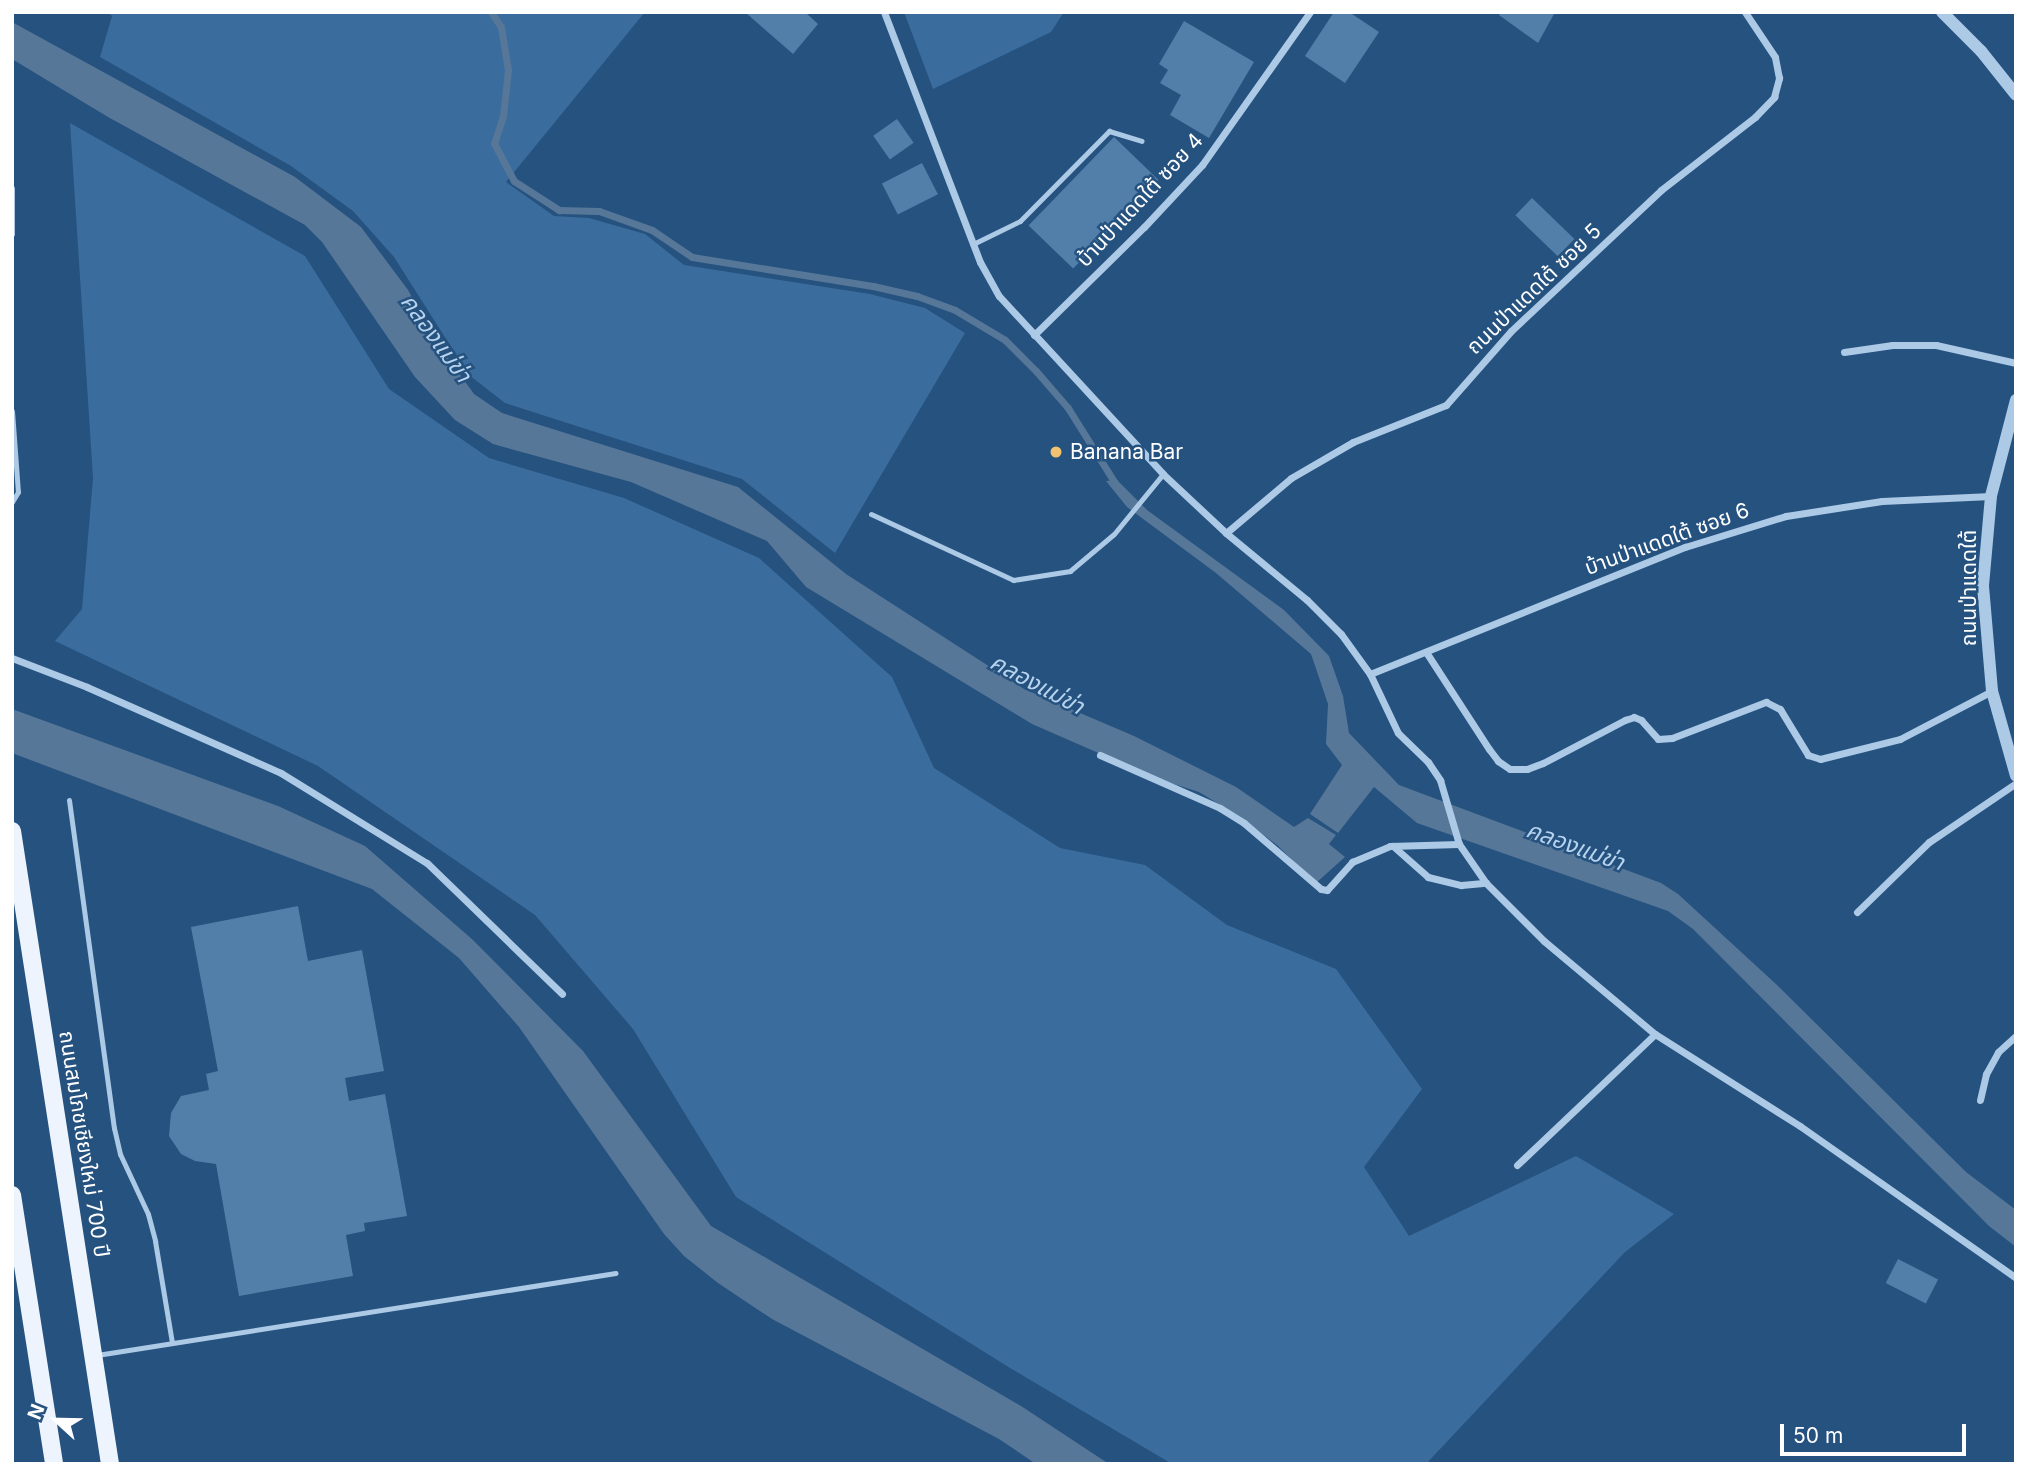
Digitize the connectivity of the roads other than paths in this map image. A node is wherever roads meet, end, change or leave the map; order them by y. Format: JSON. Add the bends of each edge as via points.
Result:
{"nodes":[{"id":1,"x":884,"y":12,"type":"edge"},
{"id":2,"x":1310,"y":12,"type":"edge"},
{"id":3,"x":1745,"y":12,"type":"edge"},
{"id":4,"x":1942,"y":12,"type":"edge"},
{"id":5,"x":2016,"y":95,"type":"edge"},
{"id":6,"x":1142,"y":141,"type":"dead end"},
{"id":7,"x":12,"y":188,"type":"edge"},
{"id":8,"x":12,"y":234,"type":"edge"},
{"id":9,"x":972,"y":244,"type":"junction"},
{"id":10,"x":1034,"y":335,"type":"junction"},
{"id":11,"x":1844,"y":352,"type":"dead end"},
{"id":12,"x":2016,"y":363,"type":"edge"},
{"id":13,"x":2016,"y":400,"type":"edge"},
{"id":14,"x":12,"y":411,"type":"edge"},
{"id":15,"x":1163,"y":474,"type":"junction"},
{"id":16,"x":1991,"y":496,"type":"junction"},
{"id":17,"x":12,"y":502,"type":"edge"},
{"id":18,"x":871,"y":514,"type":"dead end"},
{"id":19,"x":1226,"y":533,"type":"junction"},
{"id":20,"x":1426,"y":652,"type":"junction"},
{"id":21,"x":12,"y":658,"type":"edge"},
{"id":22,"x":1370,"y":674,"type":"junction"},
{"id":23,"x":1993,"y":691,"type":"junction"},
{"id":24,"x":1100,"y":755,"type":"dead end"},
{"id":25,"x":2016,"y":776,"type":"edge"},
{"id":26,"x":2016,"y":783,"type":"edge"},
{"id":27,"x":69,"y":800,"type":"dead end"},
{"id":28,"x":12,"y":831,"type":"edge"},
{"id":29,"x":1458,"y":841,"type":"junction"},
{"id":30,"x":1393,"y":846,"type":"junction"},
{"id":31,"x":1486,"y":883,"type":"junction"},
{"id":32,"x":1857,"y":912,"type":"dead end"},
{"id":33,"x":562,"y":994,"type":"dead end"},
{"id":34,"x":1655,"y":1034,"type":"junction"},
{"id":35,"x":2016,"y":1035,"type":"edge"},
{"id":36,"x":1980,"y":1100,"type":"dead end"},
{"id":37,"x":1517,"y":1165,"type":"dead end"},
{"id":38,"x":12,"y":1195,"type":"edge"},
{"id":39,"x":616,"y":1273,"type":"dead end"},
{"id":40,"x":2016,"y":1278,"type":"edge"},
{"id":41,"x":172,"y":1343,"type":"junction"},
{"id":42,"x":94,"y":1355,"type":"junction"},
{"id":43,"x":54,"y":1464,"type":"edge"},
{"id":44,"x":110,"y":1464,"type":"edge"}],
"edges":[{"from":1,"to":9,"type":"street"},
{"from":2,"to":10,"type":"street","name":"บ้านป่าแดดใต้ ซอย 4","via":[[1202,165]]},
{"from":3,"to":19,"type":"street","name":"ถนนป่าแดดใต้ ซอย 5","via":[[1775,57],[1779,78],[1774,97],[1755,117],[1661,190],[1511,331],[1446,405],[1353,442],[1290,478]]},
{"from":4,"to":5,"type":"street"},
{"from":6,"to":9,"type":"lane","via":[[1109,131],[1020,221]]},
{"from":7,"to":8,"type":"lane"},
{"from":9,"to":10,"type":"street","via":[[989,280]]},
{"from":10,"to":15,"type":"street"},
{"from":11,"to":12,"type":"street","via":[[1936,345]]},
{"from":13,"to":16,"type":"street","name":"ถนนป่าแดดใต้"},
{"from":14,"to":17,"type":"lane","via":[[19,492]]},
{"from":15,"to":18,"type":"lane","via":[[1114,534],[1070,571],[1013,580]]},
{"from":15,"to":19,"type":"street"},
{"from":16,"to":20,"type":"street","name":"บ้านป่าแดดใต้ ซอย 6","via":[[1882,501],[1786,516],[1685,547]]},
{"from":16,"to":23,"type":"street","name":"ถนนป่าแดดใต้","via":[[1983,586]]},
{"from":19,"to":22,"type":"street","via":[[1324,616]]},
{"from":20,"to":22,"type":"street","name":"บ้านป่าแดดใต้ ซอย 6"},
{"from":20,"to":23,"type":"street","via":[[1489,749],[1510,769],[1543,763],[1634,717],[1658,740],[1766,702],[1780,709],[1808,755],[1820,759],[1900,740]]},
{"from":21,"to":33,"type":"street","via":[[292,780],[427,863]]},
{"from":22,"to":29,"type":"street","via":[[1398,733],[1440,780]]},
{"from":23,"to":25,"type":"street","name":"ถนนป่าแดดใต้"},
{"from":24,"to":30,"type":"street","via":[[1220,808],[1321,889],[1327,890],[1352,862]]},
{"from":26,"to":32,"type":"street","via":[[1929,842]]},
{"from":27,"to":41,"type":"lane","via":[[114,1128],[120,1154],[148,1214]]},
{"from":28,"to":42,"type":"main road","name":"ถนนสมโภชเชียงใหม่ 700 ปี"},
{"from":29,"to":30,"type":"street"},
{"from":29,"to":31,"type":"street"},
{"from":30,"to":31,"type":"street","via":[[1428,877],[1461,886]]},
{"from":31,"to":34,"type":"street","via":[[1544,941]]},
{"from":34,"to":37,"type":"street"},
{"from":34,"to":40,"type":"street","via":[[1800,1126]]},
{"from":35,"to":36,"type":"street","via":[[1998,1052],[1986,1074]]},
{"from":38,"to":43,"type":"main road"},
{"from":39,"to":41,"type":"lane"},
{"from":41,"to":42,"type":"lane"},
{"from":42,"to":44,"type":"main road","name":"ถนนสมโภชเชียงใหม่ 700 ปี"}]}
